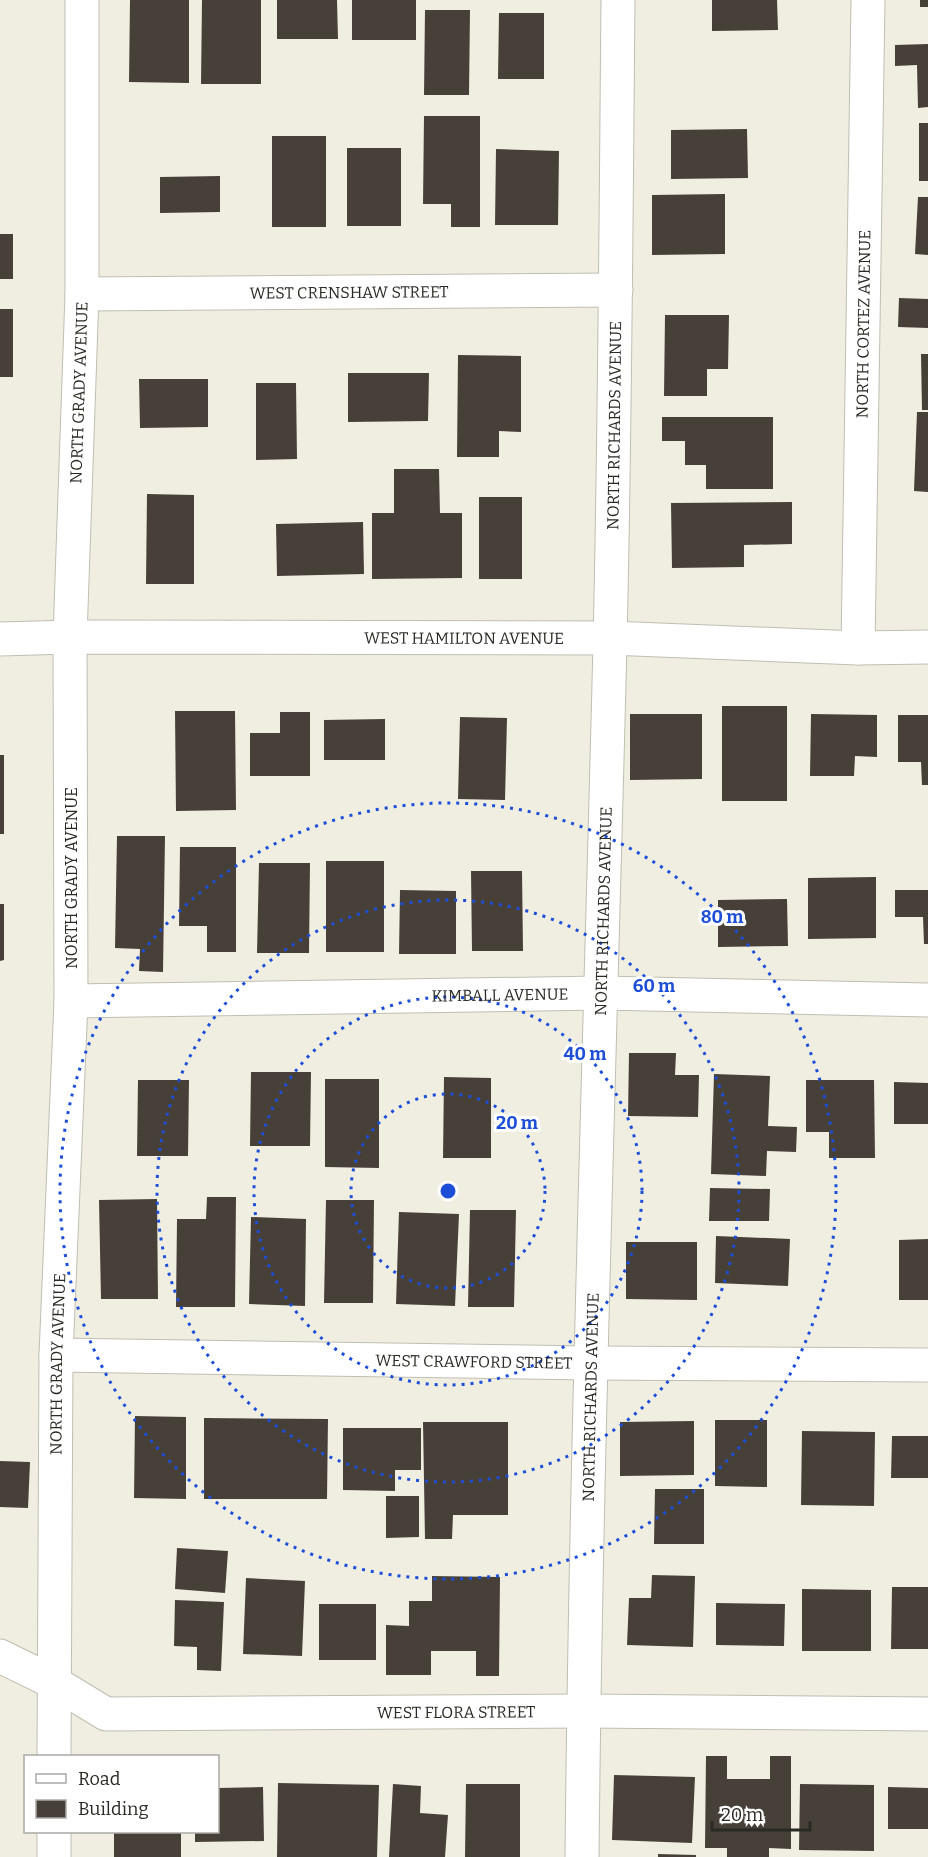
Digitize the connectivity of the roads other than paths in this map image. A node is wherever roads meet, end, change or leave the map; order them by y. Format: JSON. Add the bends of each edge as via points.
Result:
{"nodes":[{"id":1,"x":82,"y":0,"type":"edge"},
{"id":2,"x":618,"y":0,"type":"edge"},
{"id":3,"x":868,"y":0,"type":"edge"},
{"id":4,"x":616,"y":290,"type":"junction"},
{"id":5,"x":82,"y":294,"type":"junction"},
{"id":6,"x":70,"y":637,"type":"junction"},
{"id":7,"x":610,"y":638,"type":"junction"},
{"id":8,"x":0,"y":639,"type":"edge"},
{"id":9,"x":928,"y":647,"type":"edge"},
{"id":10,"x":858,"y":648,"type":"junction"},
{"id":11,"x":601,"y":993,"type":"junction"},
{"id":12,"x":928,"y":1000,"type":"edge"},
{"id":13,"x":71,"y":1001,"type":"junction"},
{"id":14,"x":56,"y":1355,"type":"junction"},
{"id":15,"x":591,"y":1363,"type":"junction"},
{"id":16,"x":928,"y":1365,"type":"edge"},
{"id":17,"x":0,"y":1656,"type":"edge"},
{"id":18,"x":55,"y":1683,"type":"junction"},
{"id":19,"x":584,"y":1711,"type":"junction"},
{"id":20,"x":928,"y":1714,"type":"edge"},
{"id":21,"x":54,"y":1755,"type":"edge"},
{"id":22,"x":54,"y":1833,"type":"edge"},
{"id":23,"x":54,"y":1857,"type":"edge"},
{"id":24,"x":582,"y":1857,"type":"edge"}],
"edges":[{"from":1,"to":5,"type":"street","name":"NORTH GRADY AVENUE"},
{"from":2,"to":4,"type":"street","name":"NORTH RICHARDS AVENUE"},
{"from":3,"to":10,"type":"street","name":"NORTH CORTEZ AVENUE"},
{"from":4,"to":5,"type":"street","name":"WEST CRENSHAW STREET"},
{"from":4,"to":7,"type":"street","name":"NORTH RICHARDS AVENUE"},
{"from":5,"to":6,"type":"street","name":"NORTH GRADY AVENUE"},
{"from":6,"to":7,"type":"street","name":"WEST HAMILTON AVENUE"},
{"from":6,"to":8,"type":"street","name":"WEST HAMILTON AVENUE"},
{"from":6,"to":13,"type":"street","name":"NORTH GRADY AVENUE"},
{"from":7,"to":10,"type":"street","name":"WEST HAMILTON AVENUE"},
{"from":7,"to":11,"type":"street","name":"NORTH RICHARDS AVENUE"},
{"from":9,"to":10,"type":"street","name":"WEST HAMILTON AVENUE"},
{"from":11,"to":12,"type":"street","name":"KIMBALL AVENUE"},
{"from":11,"to":13,"type":"street","name":"KIMBALL AVENUE"},
{"from":11,"to":15,"type":"street","name":"NORTH RICHARDS AVENUE"},
{"from":13,"to":14,"type":"street","name":"NORTH GRADY AVENUE"},
{"from":14,"to":15,"type":"street","name":"WEST CRAWFORD STREET"},
{"from":14,"to":18,"type":"street","name":"NORTH GRADY AVENUE"},
{"from":15,"to":16,"type":"street","name":"WEST CRAWFORD STREET"},
{"from":15,"to":19,"type":"street","name":"NORTH RICHARDS AVENUE"},
{"from":17,"to":18,"type":"street","name":"WEST FLORA STREET"},
{"from":18,"to":19,"type":"street","name":"WEST FLORA STREET","via":[[106,1714]]},
{"from":18,"to":21,"type":"street","name":"NORTH GRADY AVENUE"},
{"from":19,"to":20,"type":"street","name":"WEST FLORA STREET"},
{"from":19,"to":24,"type":"street","name":"NORTH RICHARDS AVENUE"},
{"from":22,"to":23,"type":"street"}]}
